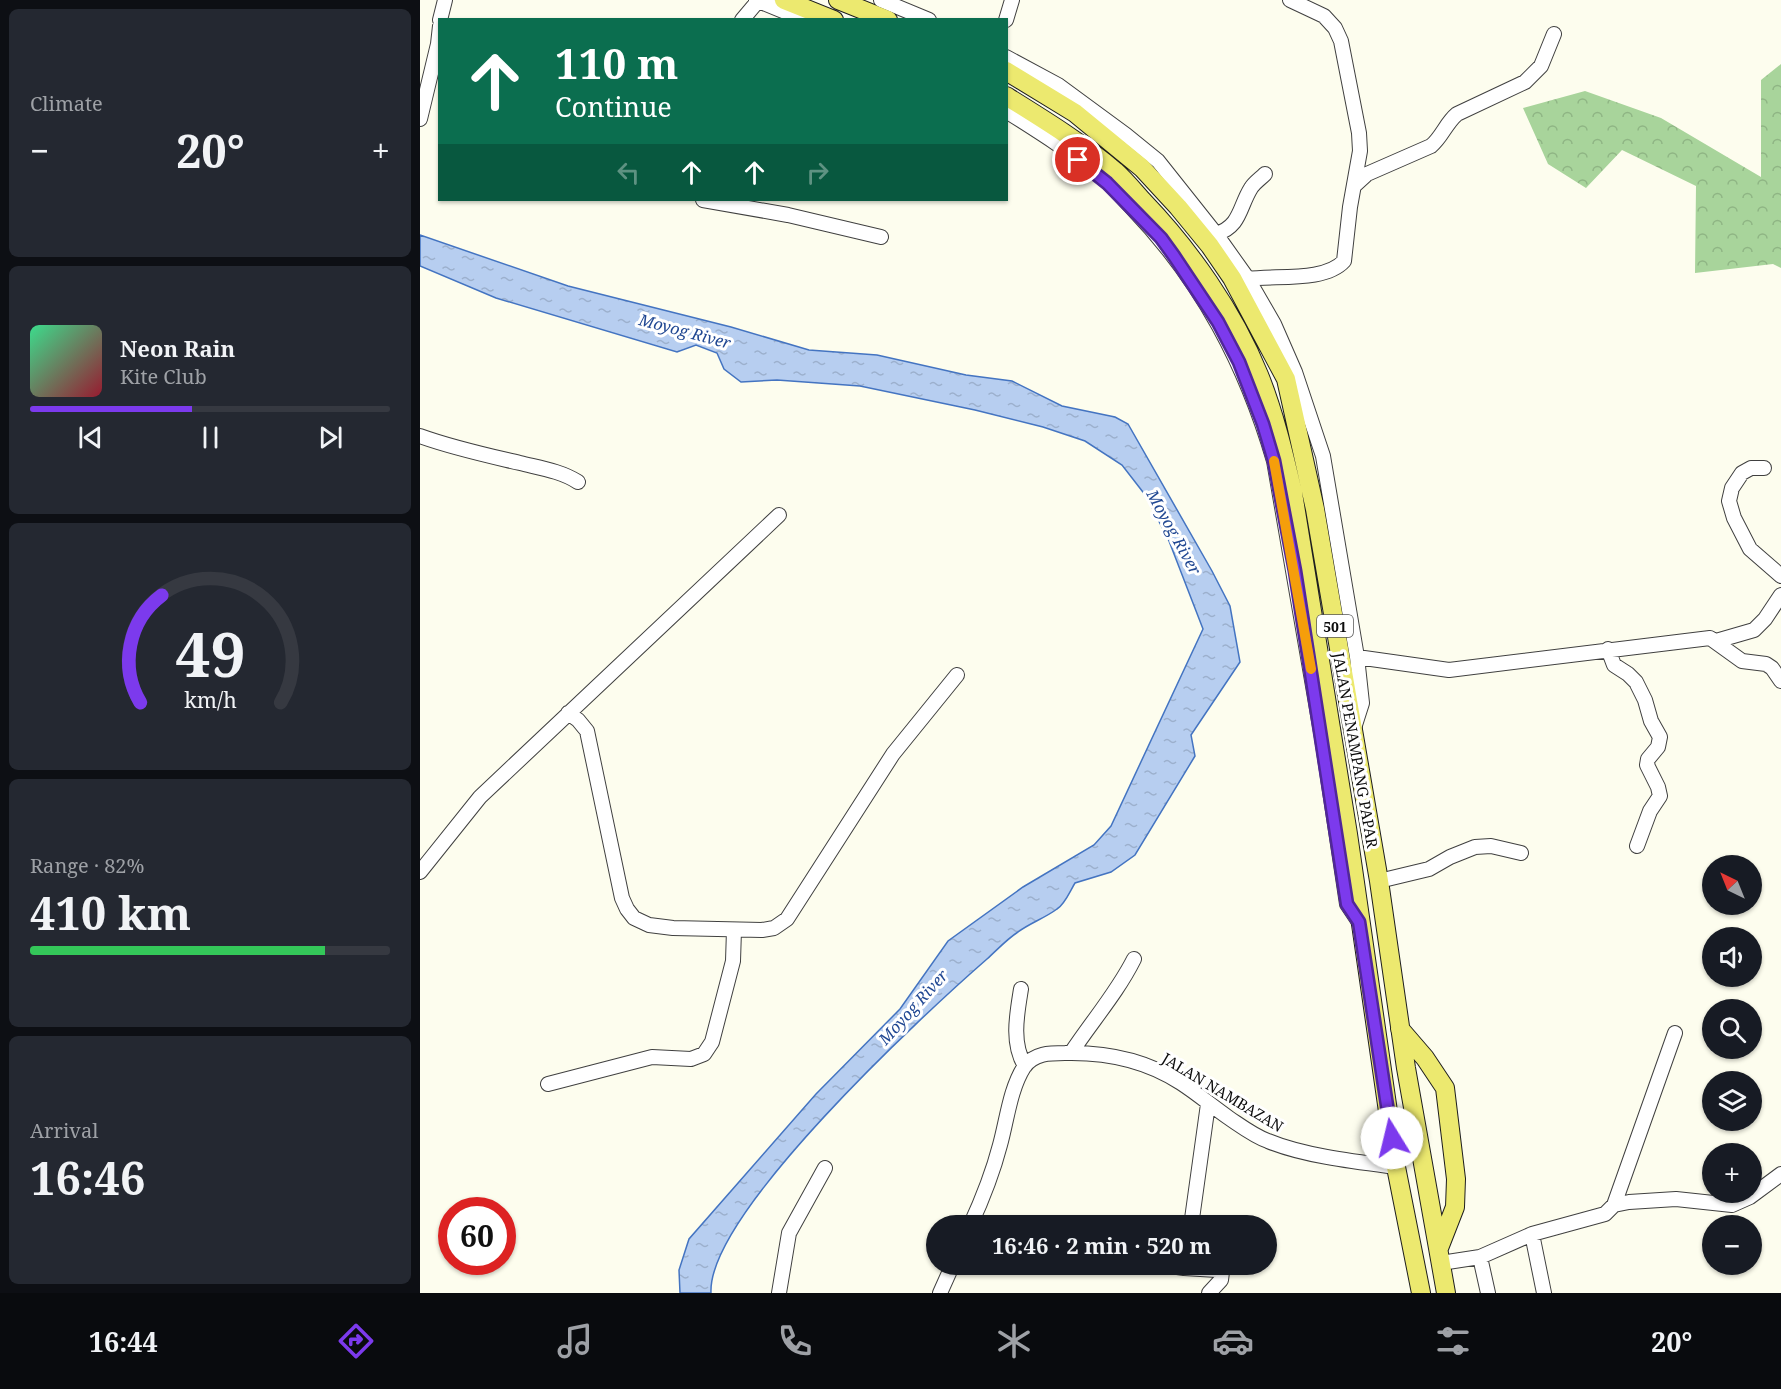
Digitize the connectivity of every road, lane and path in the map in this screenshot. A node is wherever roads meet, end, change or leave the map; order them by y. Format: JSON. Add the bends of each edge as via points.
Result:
{"nodes":[{"id":1,"x":445,"y":0,"type":"edge"},
{"id":2,"x":757,"y":0,"type":"edge"},
{"id":3,"x":784,"y":0,"type":"edge"},
{"id":4,"x":838,"y":0,"type":"edge"},
{"id":5,"x":881,"y":0,"type":"edge"},
{"id":6,"x":1012,"y":0,"type":"edge"},
{"id":7,"x":1290,"y":0,"type":"edge"},
{"id":8,"x":440,"y":18,"type":"edge"},
{"id":9,"x":744,"y":18,"type":"edge"},
{"id":10,"x":800,"y":18,"type":"edge"},
{"id":11,"x":829,"y":18,"type":"edge"},
{"id":12,"x":883,"y":18,"type":"edge"},
{"id":13,"x":923,"y":18,"type":"edge"},
{"id":14,"x":1006,"y":18,"type":"edge"},
{"id":15,"x":1554,"y":34,"type":"dead end"},
{"id":16,"x":438,"y":44,"type":"edge"},
{"id":17,"x":1008,"y":58,"type":"edge"},
{"id":18,"x":1008,"y":72,"type":"edge"},
{"id":19,"x":1008,"y":97,"type":"edge"},
{"id":20,"x":1008,"y":112,"type":"edge"},
{"id":21,"x":420,"y":119,"type":"edge"},
{"id":22,"x":1265,"y":174,"type":"dead end"},
{"id":23,"x":1354,"y":185,"type":"junction"},
{"id":24,"x":709,"y":201,"type":"edge"},
{"id":25,"x":1216,"y":234,"type":"junction"},
{"id":26,"x":881,"y":237,"type":"dead end"},
{"id":27,"x":1248,"y":279,"type":"junction"},
{"id":28,"x":420,"y":436,"type":"edge"},
{"id":29,"x":1764,"y":468,"type":"dead end"},
{"id":30,"x":578,"y":482,"type":"dead end"},
{"id":31,"x":779,"y":515,"type":"dead end"},
{"id":32,"x":1781,"y":576,"type":"edge"},
{"id":33,"x":1781,"y":595,"type":"edge"},
{"id":34,"x":1716,"y":641,"type":"junction"},
{"id":35,"x":1608,"y":649,"type":"junction"},
{"id":36,"x":1357,"y":657,"type":"junction"},
{"id":37,"x":957,"y":675,"type":"dead end"},
{"id":38,"x":1781,"y":681,"type":"edge"},
{"id":39,"x":568,"y":713,"type":"junction"},
{"id":40,"x":1352,"y":733,"type":"junction"},
{"id":41,"x":1637,"y":846,"type":"dead end"},
{"id":42,"x":1521,"y":853,"type":"dead end"},
{"id":43,"x":420,"y":872,"type":"edge"},
{"id":44,"x":1379,"y":881,"type":"junction"},
{"id":45,"x":1359,"y":922,"type":"junction"},
{"id":46,"x":734,"y":930,"type":"junction"},
{"id":47,"x":1134,"y":959,"type":"dead end"},
{"id":48,"x":1021,"y":989,"type":"dead end"},
{"id":49,"x":1400,"y":1029,"type":"junction"},
{"id":50,"x":1675,"y":1033,"type":"dead end"},
{"id":51,"x":1071,"y":1053,"type":"junction"},
{"id":52,"x":1024,"y":1066,"type":"junction"},
{"id":53,"x":1406,"y":1068,"type":"junction"},
{"id":54,"x":548,"y":1084,"type":"dead end"},
{"id":55,"x":1208,"y":1104,"type":"junction"},
{"id":56,"x":1392,"y":1138,"type":"junction"},
{"id":57,"x":1396,"y":1167,"type":"junction"},
{"id":58,"x":825,"y":1168,"type":"dead end"},
{"id":59,"x":1781,"y":1174,"type":"edge"},
{"id":60,"x":1614,"y":1205,"type":"junction"},
{"id":61,"x":975,"y":1215,"type":"edge"},
{"id":62,"x":1193,"y":1215,"type":"edge"},
{"id":63,"x":1532,"y":1234,"type":"junction"},
{"id":64,"x":1439,"y":1257,"type":"junction"},
{"id":65,"x":1480,"y":1257,"type":"junction"},
{"id":66,"x":948,"y":1275,"type":"edge"},
{"id":67,"x":1222,"y":1275,"type":"edge"},
{"id":68,"x":779,"y":1293,"type":"edge"},
{"id":69,"x":940,"y":1293,"type":"edge"},
{"id":70,"x":1210,"y":1293,"type":"edge"},
{"id":71,"x":1421,"y":1293,"type":"edge"},
{"id":72,"x":1446,"y":1293,"type":"edge"},
{"id":73,"x":1488,"y":1293,"type":"edge"},
{"id":74,"x":1544,"y":1293,"type":"edge"}],
"edges":[{"from":1,"to":8,"type":"street"},
{"from":2,"to":9,"type":"street"},
{"from":2,"to":10,"type":"street"},
{"from":3,"to":11,"type":"main road"},
{"from":4,"to":12,"type":"main road"},
{"from":5,"to":13,"type":"street"},
{"from":6,"to":14,"type":"street"},
{"from":7,"to":23,"type":"street","via":[[1324,16],[1341,41],[1359,134],[1360,160]]},
{"from":15,"to":23,"type":"street","via":[[1541,66],[1526,82],[1457,114],[1431,146],[1367,174]]},
{"from":16,"to":21,"type":"street"},
{"from":17,"to":25,"type":"street","via":[[1058,85],[1158,161]]},
{"from":18,"to":40,"type":"main road","name":"JALAN PENAMPANG PAPAR","number":"501","via":[[1075,113],[1142,168],[1178,207],[1232,279],[1286,379],[1315,509]]},
{"from":19,"to":45,"type":"main road","name":"JALAN PENAMPANG PAPAR","number":"501","via":[[1116,171],[1172,231],[1240,335],[1260,376],[1293,493]]},
{"from":20,"to":45,"type":"street","via":[[1107,183],[1161,238],[1218,322],[1239,362],[1274,461],[1347,904]]},
{"from":22,"to":25,"type":"street","via":[[1251,188],[1233,224]]},
{"from":23,"to":27,"type":"street","via":[[1344,261],[1340,265],[1314,275]]},
{"from":24,"to":26,"type":"street"},
{"from":25,"to":27,"type":"street"},
{"from":27,"to":36,"type":"street","via":[[1295,372],[1323,456]]},
{"from":28,"to":30,"type":"street","via":[[557,472]]},
{"from":29,"to":32,"type":"street","via":[[1742,473],[1729,501],[1750,549]]},
{"from":31,"to":39,"type":"street"},
{"from":33,"to":34,"type":"street","via":[[1754,630]]},
{"from":34,"to":35,"type":"street","via":[[1703,638]]},
{"from":34,"to":38,"type":"street","via":[[1742,661],[1766,664]]},
{"from":35,"to":36,"type":"street","via":[[1449,670]]},
{"from":35,"to":41,"type":"street","via":[[1614,665],[1636,682],[1660,737],[1659,747],[1647,765],[1660,796]]},
{"from":36,"to":40,"type":"street","via":[[1362,703]]},
{"from":37,"to":46,"type":"street","via":[[892,754],[787,919],[774,928]]},
{"from":39,"to":43,"type":"street","via":[[480,797]]},
{"from":39,"to":46,"type":"street","via":[[587,731],[627,909],[649,925]]},
{"from":40,"to":44,"type":"main road","name":"JALAN PENAMPANG PAPAR","number":"501"},
{"from":42,"to":44,"type":"street","via":[[1491,846],[1475,847],[1429,869]]},
{"from":44,"to":49,"type":"main road","name":"JALAN PENAMPANG PAPAR","number":"501"},
{"from":45,"to":56,"type":"main road","name":"JALAN PENAMPANG PAPAR","number":"501"},
{"from":46,"to":54,"type":"street","via":[[733,961],[712,1042],[704,1054],[691,1059],[652,1057]]},
{"from":47,"to":51,"type":"street","via":[[1122,983]]},
{"from":48,"to":52,"type":"street","via":[[1016,1021]]},
{"from":49,"to":53,"type":"main road","name":"JALAN PENAMPANG PAPAR","number":"501"},
{"from":49,"to":64,"type":"main road","via":[[1445,1089],[1456,1179],[1455,1207]]},
{"from":50,"to":60,"type":"street"},
{"from":51,"to":52,"type":"street","name":"JALAN NAMBAZAN","via":[[1042,1054]]},
{"from":51,"to":55,"type":"street","name":"JALAN NAMBAZAN","via":[[1125,1058],[1155,1068]]},
{"from":52,"to":61,"type":"street"},
{"from":53,"to":56,"type":"main road","via":[[1395,1079]]},
{"from":53,"to":64,"type":"main road","name":"JALAN PENAMPANG PAPAR","number":"501"},
{"from":55,"to":57,"type":"street","name":"JALAN NAMBAZAN","via":[[1266,1141],[1342,1160]]},
{"from":55,"to":62,"type":"street"},
{"from":56,"to":57,"type":"main road","name":"JALAN PENAMPANG PAPAR","number":"501"},
{"from":57,"to":71,"type":"main road","name":"JALAN PENAMPANG PAPAR","number":"501"},
{"from":58,"to":68,"type":"street","via":[[789,1233]]},
{"from":59,"to":60,"type":"street","via":[[1732,1205],[1676,1199]]},
{"from":60,"to":63,"type":"street","via":[[1596,1218]]},
{"from":63,"to":65,"type":"street"},
{"from":63,"to":74,"type":"street"},
{"from":64,"to":65,"type":"street"},
{"from":64,"to":72,"type":"main road","name":"JALAN PENAMPANG PAPAR","number":"501"},
{"from":65,"to":73,"type":"street"},
{"from":66,"to":69,"type":"street"},
{"from":67,"to":70,"type":"street"}]}
